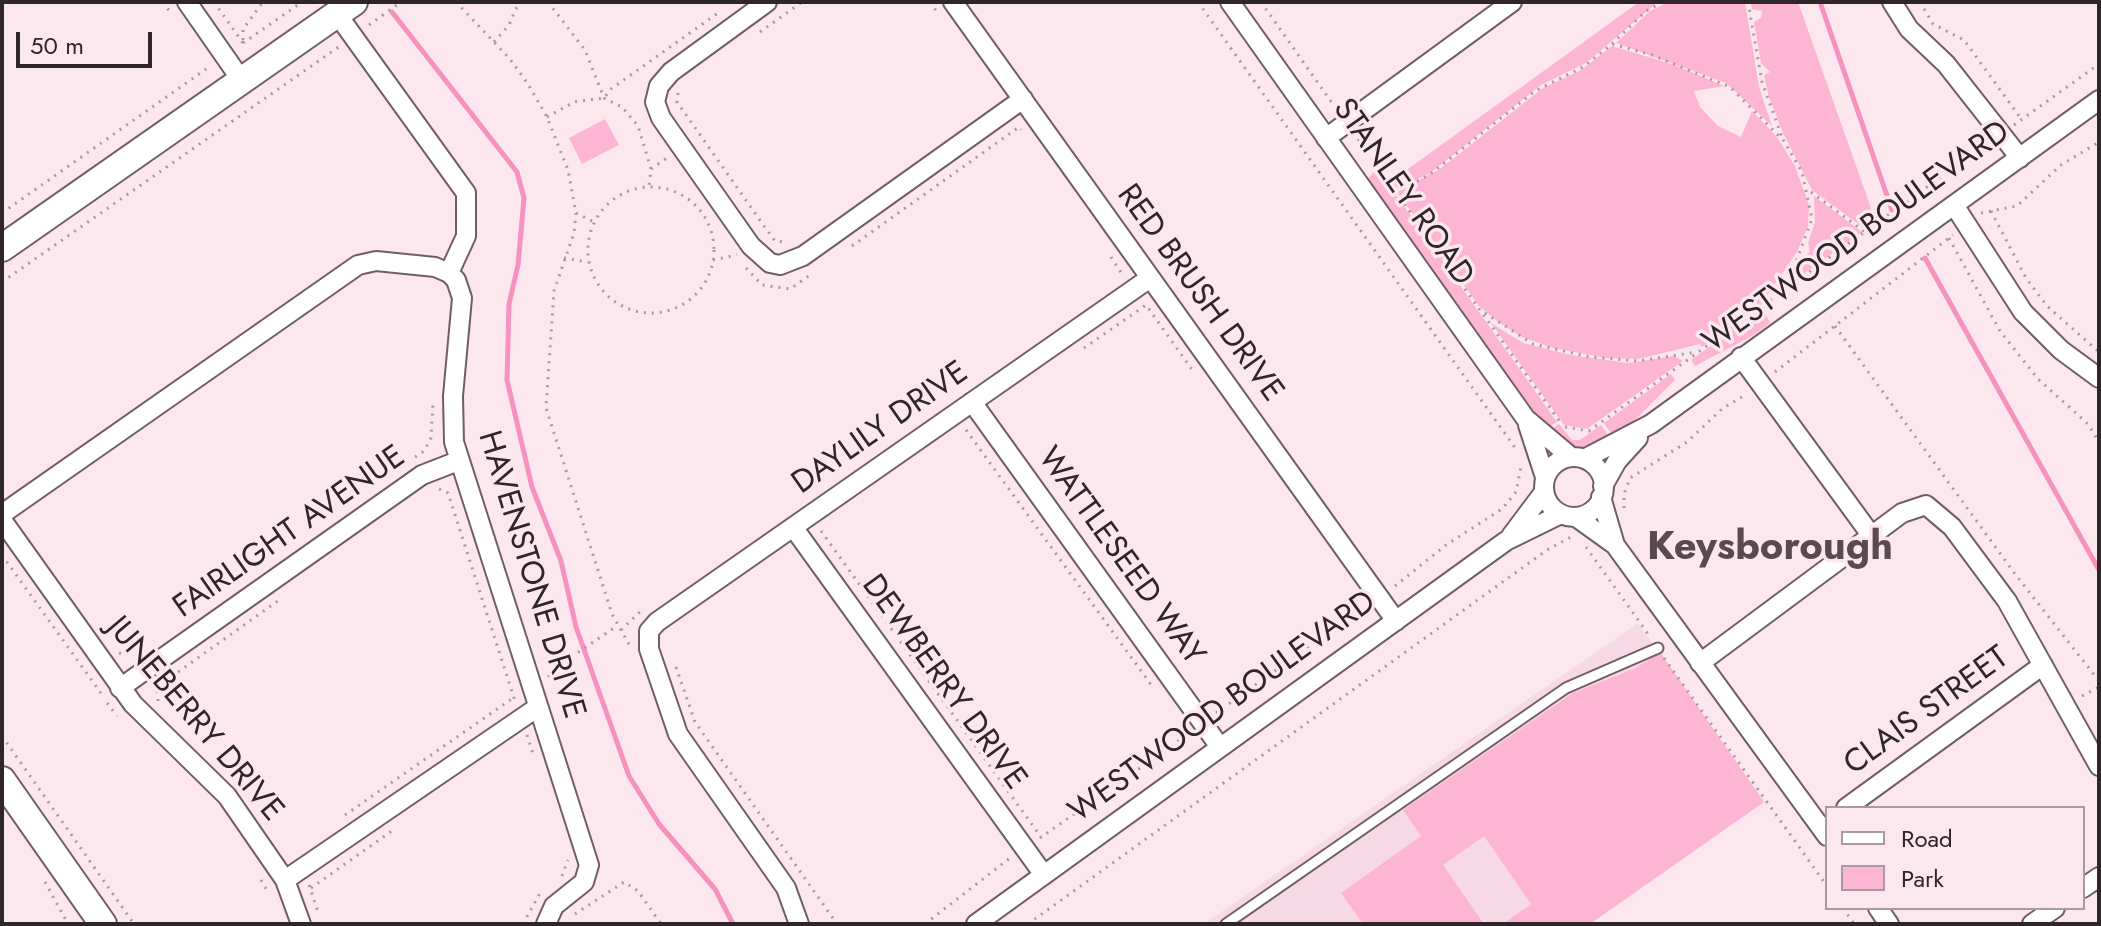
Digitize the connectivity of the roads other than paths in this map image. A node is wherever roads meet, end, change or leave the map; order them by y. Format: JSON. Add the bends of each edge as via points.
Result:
{"nodes":[{"id":1,"x":187,"y":2,"type":"edge"},
{"id":2,"x":767,"y":2,"type":"edge"},
{"id":3,"x":953,"y":2,"type":"edge"},
{"id":4,"x":1230,"y":2,"type":"edge"},
{"id":5,"x":1512,"y":2,"type":"edge"},
{"id":6,"x":1892,"y":2,"type":"edge"},
{"id":7,"x":346,"y":8,"type":"edge"},
{"id":8,"x":242,"y":81,"type":"junction"},
{"id":9,"x":1023,"y":99,"type":"junction"},
{"id":10,"x":2099,"y":100,"type":"edge"},
{"id":11,"x":1326,"y":138,"type":"junction"},
{"id":12,"x":2020,"y":158,"type":"junction"},
{"id":13,"x":1954,"y":205,"type":"junction"},
{"id":14,"x":2,"y":248,"type":"edge"},
{"id":15,"x":449,"y":273,"type":"junction"},
{"id":16,"x":1150,"y":278,"type":"junction"},
{"id":17,"x":1741,"y":357,"type":"junction"},
{"id":18,"x":2099,"y":378,"type":"edge"},
{"id":19,"x":972,"y":402,"type":"junction"},
{"id":20,"x":1526,"y":419,"type":"junction"},
{"id":21,"x":1651,"y":424,"type":"junction"},
{"id":22,"x":1578,"y":458,"type":"junction"},
{"id":23,"x":458,"y":461,"type":"junction"},
{"id":24,"x":1545,"y":484,"type":"junction"},
{"id":25,"x":1602,"y":492,"type":"junction"},
{"id":26,"x":2,"y":514,"type":"edge"},
{"id":27,"x":1569,"y":516,"type":"junction"},
{"id":28,"x":2,"y":520,"type":"edge"},
{"id":29,"x":793,"y":527,"type":"junction"},
{"id":30,"x":1871,"y":535,"type":"junction"},
{"id":31,"x":1609,"y":540,"type":"junction"},
{"id":32,"x":1506,"y":541,"type":"junction"},
{"id":33,"x":1396,"y":621,"type":"junction"},
{"id":34,"x":1658,"y":648,"type":"road end"},
{"id":35,"x":1700,"y":663,"type":"junction"},
{"id":36,"x":2043,"y":665,"type":"junction"},
{"id":37,"x":120,"y":688,"type":"junction"},
{"id":38,"x":538,"y":707,"type":"junction"},
{"id":39,"x":1220,"y":747,"type":"junction"},
{"id":40,"x":2099,"y":766,"type":"edge"},
{"id":41,"x":2,"y":780,"type":"edge"},
{"id":42,"x":1849,"y":806,"type":"edge"},
{"id":43,"x":1825,"y":828,"type":"edge"},
{"id":44,"x":1044,"y":875,"type":"junction"},
{"id":45,"x":285,"y":880,"type":"junction"},
{"id":46,"x":2052,"y":910,"type":"edge"},
{"id":47,"x":103,"y":924,"type":"edge"},
{"id":48,"x":301,"y":924,"type":"edge"},
{"id":49,"x":546,"y":924,"type":"edge"},
{"id":50,"x":799,"y":924,"type":"edge"},
{"id":51,"x":976,"y":924,"type":"edge"},
{"id":52,"x":1226,"y":924,"type":"edge"},
{"id":53,"x":2032,"y":924,"type":"edge"}],
"edges":[{"from":1,"to":8,"type":"street"},
{"from":2,"to":9,"type":"street","via":[[671,72],[655,102],[734,221],[770,263],[780,265],[803,256]]},
{"from":3,"to":9,"type":"street","name":"RED BRUSH DRIVE"},
{"from":4,"to":11,"type":"street","name":"STANLEY ROAD"},
{"from":5,"to":11,"type":"street"},
{"from":6,"to":12,"type":"street"},
{"from":7,"to":8,"type":"main road"},
{"from":7,"to":15,"type":"street","via":[[353,36],[466,193],[466,236]]},
{"from":8,"to":14,"type":"main road"},
{"from":9,"to":16,"type":"street","name":"RED BRUSH DRIVE"},
{"from":10,"to":12,"type":"street","name":"WESTWOOD BOULEVARD"},
{"from":11,"to":20,"type":"street","name":"STANLEY ROAD"},
{"from":12,"to":13,"type":"street","name":"WESTWOOD BOULEVARD"},
{"from":13,"to":17,"type":"street","name":"WESTWOOD BOULEVARD"},
{"from":13,"to":18,"type":"street","via":[[2023,312]]},
{"from":15,"to":23,"type":"street","name":"HAVENSTONE DRIVE","via":[[462,298],[452,424]]},
{"from":15,"to":26,"type":"street","via":[[376,261],[358,265]]},
{"from":16,"to":19,"type":"street","name":"DAYLILY DRIVE"},
{"from":16,"to":33,"type":"street","name":"RED BRUSH DRIVE"},
{"from":17,"to":21,"type":"street","name":"WESTWOOD BOULEVARD"},
{"from":17,"to":30,"type":"street"},
{"from":19,"to":29,"type":"street","name":"DAYLILY DRIVE"},
{"from":19,"to":39,"type":"street","name":"WATTLESEED WAY"},
{"from":20,"to":22,"type":"street","name":"STANLEY ROAD"},
{"from":20,"to":24,"type":"street","name":"STANLEY ROAD"},
{"from":21,"to":22,"type":"street","name":"WESTWOOD BOULEVARD"},
{"from":21,"to":25,"type":"street","name":"WESTWOOD BOULEVARD","via":[[1623,453]]},
{"from":22,"to":24,"type":"street","via":[[1555,463]]},
{"from":22,"to":25,"type":"street","via":[[1598,470]]},
{"from":23,"to":37,"type":"street","name":"FAIRLIGHT AVENUE","via":[[422,475]]},
{"from":23,"to":38,"type":"street","name":"HAVENSTONE DRIVE"},
{"from":24,"to":27,"type":"street","via":[[1553,509]]},
{"from":24,"to":32,"type":"street","name":"WESTWOOD BOULEVARD"},
{"from":25,"to":27,"type":"street","via":[[1591,511]]},
{"from":25,"to":31,"type":"street"},
{"from":27,"to":31,"type":"street"},
{"from":27,"to":32,"type":"street","name":"WESTWOOD BOULEVARD"},
{"from":28,"to":37,"type":"street","name":"JUNEBERRY DRIVE"},
{"from":29,"to":44,"type":"street","name":"DEWBERRY DRIVE"},
{"from":29,"to":50,"type":"street","name":"DAYLILY DRIVE","via":[[657,622],[649,631],[649,649],[678,734],[786,888]]},
{"from":30,"to":35,"type":"street"},
{"from":30,"to":36,"type":"street","via":[[1909,508],[1926,505],[1952,527],[2007,601]]},
{"from":31,"to":35,"type":"street"},
{"from":32,"to":33,"type":"street","name":"WESTWOOD BOULEVARD"},
{"from":33,"to":39,"type":"street","name":"WESTWOOD BOULEVARD"},
{"from":34,"to":52,"type":"lane","via":[[1566,688]]},
{"from":35,"to":43,"type":"street"},
{"from":36,"to":40,"type":"street"},
{"from":36,"to":42,"type":"street","name":"CLAIS STREET"},
{"from":37,"to":45,"type":"street","name":"JUNEBERRY DRIVE","via":[[227,796]]},
{"from":38,"to":45,"type":"street"},
{"from":38,"to":49,"type":"street","name":"HAVENSTONE DRIVE","via":[[589,865],[584,882],[554,906]]},
{"from":39,"to":44,"type":"street","name":"WESTWOOD BOULEVARD"},
{"from":41,"to":47,"type":"main road"},
{"from":44,"to":51,"type":"street","name":"WESTWOOD BOULEVARD"},
{"from":45,"to":48,"type":"street","name":"JUNEBERRY DRIVE"},
{"from":46,"to":53,"type":"street"}]}
